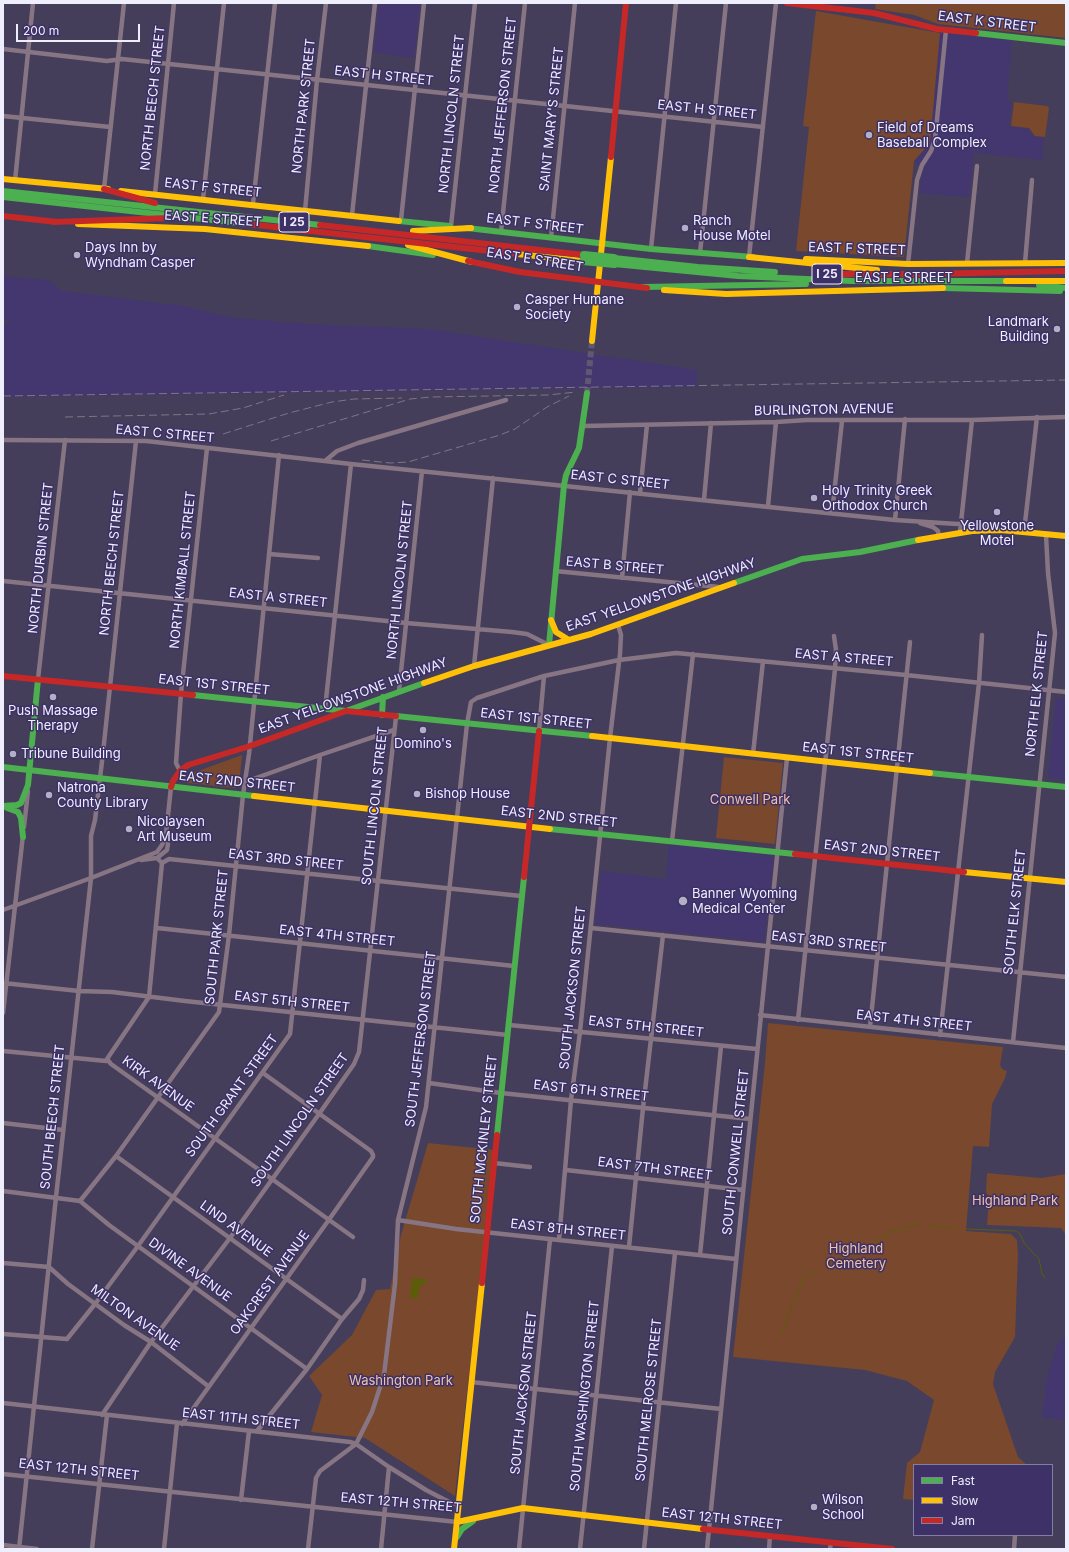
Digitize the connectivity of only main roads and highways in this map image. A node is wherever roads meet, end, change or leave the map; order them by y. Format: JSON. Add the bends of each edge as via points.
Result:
{"nodes":[{"id":1,"x":626,"y":3,"type":"edge"},
{"id":2,"x":787,"y":3,"type":"edge"},
{"id":3,"x":826,"y":5,"type":"edge"},
{"id":4,"x":1066,"y":43,"type":"edge"},
{"id":5,"x":3,"y":179,"type":"edge"},
{"id":6,"x":104,"y":189,"type":"junction"},
{"id":7,"x":3,"y":191,"type":"edge"},
{"id":8,"x":3,"y":197,"type":"edge"},
{"id":9,"x":198,"y":214,"type":"junction"},
{"id":10,"x":3,"y":216,"type":"edge"},
{"id":11,"x":53,"y":222,"type":"junction"},
{"id":12,"x":471,"y":228,"type":"junction"},
{"id":13,"x":356,"y":232,"type":"junction"},
{"id":14,"x":601,"y":244,"type":"junction"},
{"id":15,"x":749,"y":257,"type":"junction"},
{"id":16,"x":614,"y":261,"type":"junction"},
{"id":17,"x":472,"y":262,"type":"junction"},
{"id":18,"x":1066,"y":263,"type":"edge"},
{"id":19,"x":1066,"y":272,"type":"edge"},
{"id":20,"x":926,"y":274,"type":"junction"},
{"id":21,"x":852,"y":281,"type":"junction"},
{"id":22,"x":1008,"y":281,"type":"junction"},
{"id":23,"x":1066,"y":281,"type":"edge"},
{"id":24,"x":597,"y":282,"type":"junction"},
{"id":25,"x":643,"y":288,"type":"junction"},
{"id":26,"x":1066,"y":288,"type":"edge"},
{"id":27,"x":1066,"y":291,"type":"edge"},
{"id":28,"x":592,"y":341,"type":"tunnel mouth"},
{"id":29,"x":587,"y":393,"type":"tunnel mouth"},
{"id":30,"x":1066,"y":536,"type":"edge"},
{"id":31,"x":551,"y":620,"type":"junction"},
{"id":32,"x":569,"y":640,"type":"junction"},
{"id":33,"x":549,"y":645,"type":"junction"},
{"id":34,"x":3,"y":676,"type":"edge"},
{"id":35,"x":38,"y":679,"type":"junction"},
{"id":36,"x":383,"y":697,"type":"junction"},
{"id":37,"x":346,"y":711,"type":"junction"},
{"id":38,"x":382,"y":715,"type":"junction"},
{"id":39,"x":539,"y":731,"type":"junction"},
{"id":40,"x":3,"y":767,"type":"edge"},
{"id":41,"x":30,"y":771,"type":"junction"},
{"id":42,"x":171,"y":787,"type":"junction"},
{"id":43,"x":1066,"y":787,"type":"edge"},
{"id":44,"x":3,"y":807,"type":"edge"},
{"id":45,"x":529,"y":827,"type":"junction"},
{"id":46,"x":22,"y":837,"type":"road end"},
{"id":47,"x":1066,"y":882,"type":"edge"},
{"id":48,"x":478,"y":1518,"type":"junction"},
{"id":49,"x":457,"y":1522,"type":"junction"},
{"id":50,"x":456,"y":1540,"type":"junction"},
{"id":51,"x":831,"y":1546,"type":"edge"},
{"id":52,"x":454,"y":1549,"type":"edge"},
{"id":53,"x":892,"y":1549,"type":"edge"}],
"edges":[{"from":1,"to":14,"type":"main road"},
{"from":2,"to":3,"type":"main road","name":"EAST K STREET"},
{"from":3,"to":4,"type":"main road","name":"EAST K STREET","via":[[874,13],[926,27]]},
{"from":5,"to":6,"type":"main road","name":"EAST F STREET"},
{"from":6,"to":9,"type":"main road"},
{"from":6,"to":12,"type":"main road","name":"EAST F STREET"},
{"from":7,"to":9,"type":"main road","number":"I 25"},
{"from":8,"to":9,"type":"main road","number":"I 25"},
{"from":9,"to":11,"type":"main road"},
{"from":9,"to":13,"type":"main road","number":"I 25"},
{"from":10,"to":11,"type":"main road","name":"EAST E STREET"},
{"from":11,"to":17,"type":"main road","name":"EAST E STREET","via":[[206,229],[396,249]]},
{"from":12,"to":13,"type":"main road"},
{"from":12,"to":14,"type":"main road","name":"EAST F STREET"},
{"from":13,"to":16,"type":"main road","number":"I 25","bridge":true},
{"from":13,"to":17,"type":"main road"},
{"from":14,"to":15,"type":"main road","name":"EAST F STREET"},
{"from":14,"to":24,"type":"main road"},
{"from":15,"to":18,"type":"main road","name":"EAST F STREET","via":[[908,264]]},
{"from":15,"to":20,"type":"main road"},
{"from":16,"to":20,"type":"main road","number":"I 25","via":[[751,271]]},
{"from":16,"to":21,"type":"main road","number":"I 25","via":[[738,276]]},
{"from":17,"to":24,"type":"main road","name":"EAST E STREET","via":[[520,272]]},
{"from":19,"to":20,"type":"main road","number":"I 25"},
{"from":21,"to":22,"type":"main road","number":"I 25"},
{"from":21,"to":25,"type":"main road"},
{"from":22,"to":23,"type":"main road","number":"I 25"},
{"from":22,"to":26,"type":"main road"},
{"from":24,"to":25,"type":"main road","name":"EAST E STREET"},
{"from":24,"to":28,"type":"main road"},
{"from":25,"to":27,"type":"main road","name":"EAST E STREET","via":[[726,294],[925,288]]},
{"from":29,"to":31,"type":"main road","via":[[578,448],[564,485]]},
{"from":30,"to":32,"type":"main road","name":"EAST YELLOWSTONE HIGHWAY","via":[[960,528],[939,536],[860,552],[802,559]]},
{"from":31,"to":32,"type":"main road","via":[[556,632]]},
{"from":31,"to":33,"type":"main road"},
{"from":32,"to":33,"type":"main road","name":"EAST YELLOWSTONE HIGHWAY"},
{"from":33,"to":36,"type":"main road","name":"EAST YELLOWSTONE HIGHWAY","via":[[474,666]]},
{"from":34,"to":35,"type":"main road","name":"EAST 1ST STREET"},
{"from":35,"to":37,"type":"main road","name":"EAST 1ST STREET"},
{"from":35,"to":41,"type":"main road"},
{"from":36,"to":37,"type":"main road","name":"EAST YELLOWSTONE HIGHWAY"},
{"from":36,"to":38,"type":"main road"},
{"from":37,"to":38,"type":"main road","name":"EAST 1ST STREET"},
{"from":37,"to":42,"type":"main road","name":"EAST YELLOWSTONE HIGHWAY","via":[[250,746],[188,765],[180,770]]},
{"from":38,"to":39,"type":"main road","name":"EAST 1ST STREET"},
{"from":39,"to":43,"type":"main road","name":"EAST 1ST STREET"},
{"from":39,"to":45,"type":"main road","name":"SOUTH MCKINLEY STREET"},
{"from":40,"to":41,"type":"main road","name":"EAST 2ND STREET"},
{"from":41,"to":42,"type":"main road","name":"EAST 2ND STREET"},
{"from":41,"to":44,"type":"main road","via":[[22,802]]},
{"from":42,"to":45,"type":"main road","name":"EAST 2ND STREET"},
{"from":44,"to":46,"type":"main road","via":[[18,812]]},
{"from":45,"to":47,"type":"main road","name":"EAST 2ND STREET"},
{"from":45,"to":49,"type":"main road","name":"SOUTH MCKINLEY STREET"},
{"from":48,"to":49,"type":"main road","name":"EAST 12TH STREET"},
{"from":48,"to":50,"type":"main road","via":[[462,1529]]},
{"from":48,"to":51,"type":"main road","name":"EAST 12TH STREET","via":[[523,1508],[770,1536]]},
{"from":49,"to":50,"type":"main road","name":"SOUTH MCKINLEY STREET"},
{"from":50,"to":52,"type":"main road","name":"SOUTH MCKINLEY STREET"},
{"from":51,"to":53,"type":"main road","name":"EAST 12TH STREET"}]}
